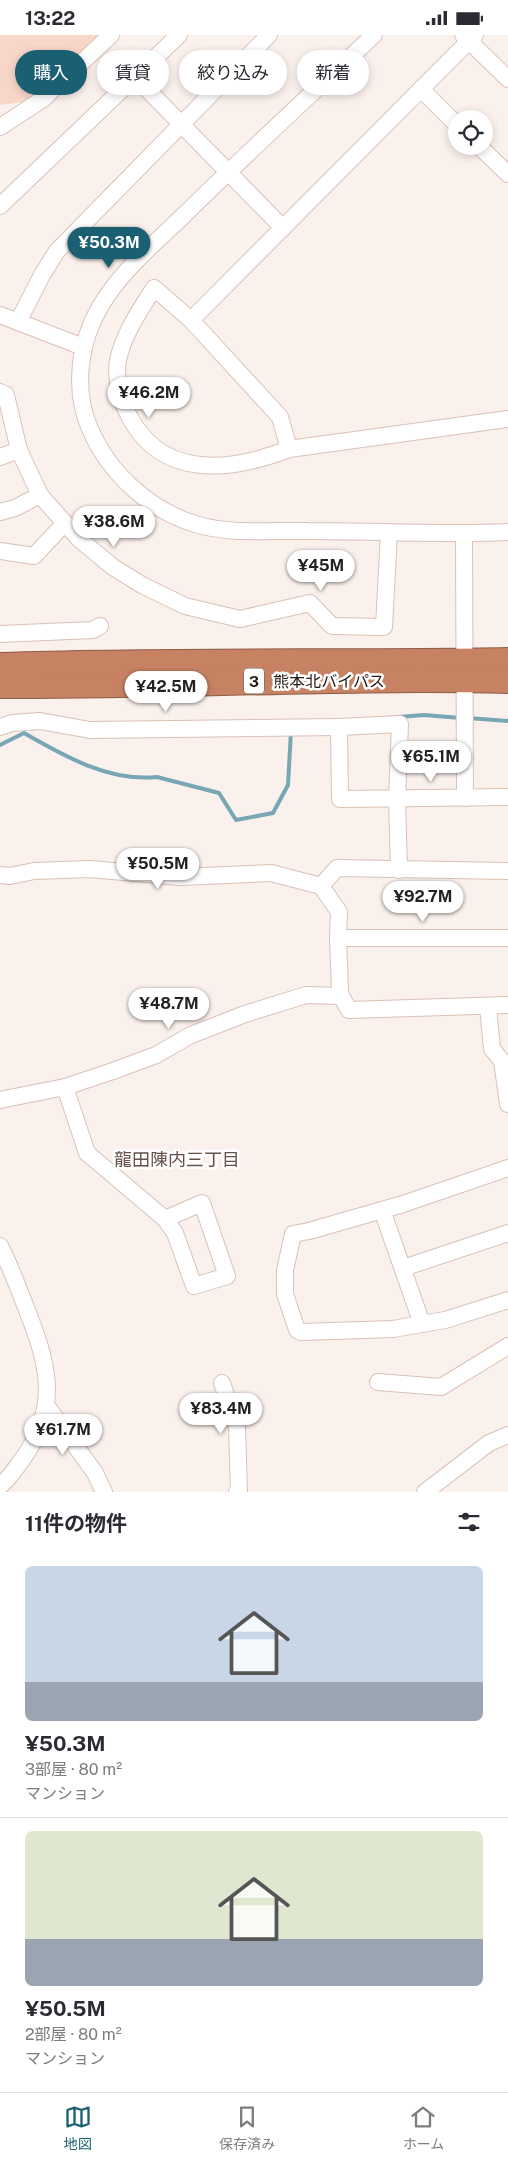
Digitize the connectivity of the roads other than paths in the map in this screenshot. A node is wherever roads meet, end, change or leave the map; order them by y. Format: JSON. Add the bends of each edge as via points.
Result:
{"nodes":[{"id":1,"x":111,"y":35,"type":"edge"},
{"id":2,"x":179,"y":35,"type":"edge"},
{"id":3,"x":269,"y":35,"type":"edge"},
{"id":4,"x":374,"y":35,"type":"edge"},
{"id":5,"x":469,"y":37,"type":"edge"},
{"id":6,"x":164,"y":50,"type":"edge"},
{"id":7,"x":508,"y":79,"type":"edge"},
{"id":8,"x":421,"y":89,"type":"junction"},
{"id":9,"x":118,"y":95,"type":"edge"},
{"id":10,"x":153,"y":95,"type":"edge"},
{"id":11,"x":448,"y":116,"type":"edge"},
{"id":12,"x":182,"y":124,"type":"junction"},
{"id":13,"x":0,"y":127,"type":"edge"},
{"id":14,"x":488,"y":155,"type":"edge"},
{"id":15,"x":228,"y":172,"type":"junction"},
{"id":16,"x":508,"y":174,"type":"edge"},
{"id":17,"x":0,"y":207,"type":"edge"},
{"id":18,"x":283,"y":228,"type":"junction"},
{"id":19,"x":0,"y":315,"type":"edge"},
{"id":20,"x":191,"y":321,"type":"junction"},
{"id":21,"x":18,"y":322,"type":"junction"},
{"id":22,"x":83,"y":347,"type":"junction"},
{"id":23,"x":0,"y":393,"type":"edge"},
{"id":24,"x":508,"y":419,"type":"edge"},
{"id":25,"x":289,"y":449,"type":"junction"},
{"id":26,"x":19,"y":450,"type":"junction"},
{"id":27,"x":0,"y":457,"type":"edge"},
{"id":28,"x":40,"y":495,"type":"junction"},
{"id":29,"x":0,"y":511,"type":"edge"},
{"id":30,"x":64,"y":524,"type":"junction"},
{"id":31,"x":388,"y":532,"type":"junction"},
{"id":32,"x":508,"y":532,"type":"edge"},
{"id":33,"x":464,"y":534,"type":"junction"},
{"id":34,"x":0,"y":551,"type":"edge"},
{"id":35,"x":100,"y":626,"type":"dead end"},
{"id":36,"x":0,"y":634,"type":"edge"},
{"id":37,"x":0,"y":655,"type":"edge"},
{"id":38,"x":508,"y":660,"type":"edge"},
{"id":39,"x":109,"y":664,"type":"junction"},
{"id":40,"x":0,"y":665,"type":"edge"},
{"id":41,"x":464,"y":671,"type":"junction"},
{"id":42,"x":340,"y":681,"type":"junction"},
{"id":43,"x":508,"y":681,"type":"edge"},
{"id":44,"x":0,"y":686,"type":"edge"},
{"id":45,"x":0,"y":702,"type":"edge"},
{"id":46,"x":0,"y":727,"type":"edge"},
{"id":47,"x":339,"y":727,"type":"junction"},
{"id":48,"x":508,"y":797,"type":"edge"},
{"id":49,"x":465,"y":798,"type":"junction"},
{"id":50,"x":397,"y":800,"type":"junction"},
{"id":51,"x":399,"y":870,"type":"junction"},
{"id":52,"x":508,"y":871,"type":"edge"},
{"id":53,"x":0,"y":875,"type":"edge"},
{"id":54,"x":321,"y":886,"type":"junction"},
{"id":55,"x":338,"y":938,"type":"junction"},
{"id":56,"x":508,"y":938,"type":"edge"},
{"id":57,"x":341,"y":996,"type":"junction"},
{"id":58,"x":508,"y":1005,"type":"edge"},
{"id":59,"x":488,"y":1007,"type":"junction"},
{"id":60,"x":64,"y":1087,"type":"junction"},
{"id":61,"x":0,"y":1100,"type":"edge"},
{"id":62,"x":508,"y":1104,"type":"edge"},
{"id":63,"x":508,"y":1168,"type":"edge"},
{"id":64,"x":382,"y":1210,"type":"junction"},
{"id":65,"x":165,"y":1219,"type":"junction"},
{"id":66,"x":508,"y":1233,"type":"edge"},
{"id":67,"x":0,"y":1246,"type":"edge"},
{"id":68,"x":402,"y":1268,"type":"junction"},
{"id":69,"x":508,"y":1300,"type":"edge"},
{"id":70,"x":422,"y":1324,"type":"junction"},
{"id":71,"x":508,"y":1346,"type":"edge"},
{"id":72,"x":378,"y":1382,"type":"dead end"},
{"id":73,"x":222,"y":1383,"type":"dead end"},
{"id":74,"x":46,"y":1405,"type":"junction"},
{"id":75,"x":508,"y":1435,"type":"edge"},
{"id":76,"x":0,"y":1486,"type":"edge"},
{"id":77,"x":104,"y":1492,"type":"edge"},
{"id":78,"x":237,"y":1492,"type":"edge"},
{"id":79,"x":425,"y":1492,"type":"edge"}],
"edges":[{"from":1,"to":13,"type":"street","via":[[43,99]]},
{"from":2,"to":6,"type":"street"},
{"from":3,"to":12,"type":"street"},
{"from":4,"to":15,"type":"street"},
{"from":5,"to":7,"type":"street"},
{"from":5,"to":8,"type":"street"},
{"from":8,"to":11,"type":"street"},
{"from":8,"to":18,"type":"street"},
{"from":9,"to":17,"type":"street"},
{"from":10,"to":12,"type":"street"},
{"from":12,"to":15,"type":"street"},
{"from":12,"to":21,"type":"street","via":[[57,251]]},
{"from":14,"to":16,"type":"street"},
{"from":15,"to":18,"type":"street"},
{"from":15,"to":22,"type":"street","via":[[124,275],[100,306]]},
{"from":18,"to":20,"type":"street"},
{"from":19,"to":21,"type":"street"},
{"from":20,"to":25,"type":"street","via":[[280,417]]},
{"from":20,"to":25,"type":"street","via":[[154,288],[128,331],[118,360],[118,390],[125,410],[143,437],[162,455],[196,466],[227,464]]},
{"from":21,"to":22,"type":"street"},
{"from":22,"to":31,"type":"street","via":[[82,406],[95,441],[117,473],[159,507],[207,527]]},
{"from":23,"to":26,"type":"street","via":[[6,395]]},
{"from":24,"to":25,"type":"street"},
{"from":26,"to":27,"type":"street"},
{"from":26,"to":28,"type":"street"},
{"from":28,"to":29,"type":"street","via":[[15,508]]},
{"from":28,"to":30,"type":"street"},
{"from":30,"to":31,"type":"street","via":[[114,567],[185,606],[240,619],[310,603],[332,626],[384,627]]},
{"from":30,"to":34,"type":"street","via":[[34,555]]},
{"from":31,"to":33,"type":"street"},
{"from":32,"to":33,"type":"street"},
{"from":33,"to":41,"type":"street"},
{"from":35,"to":36,"type":"street","via":[[93,630]]},
{"from":37,"to":39,"type":"highway","via":[[55,656]]},
{"from":38,"to":41,"type":"highway","name":"熊本北バイパス","number":"3"},
{"from":39,"to":40,"type":"highway","name":"熊本北バイパス","number":"3"},
{"from":39,"to":41,"type":"highway","name":"熊本北バイパス","number":"3","via":[[324,660],[382,662]]},
{"from":41,"to":42,"type":"highway","name":"熊本北バイパス","number":"3"},
{"from":41,"to":43,"type":"highway","name":"熊本北バイパス","number":"3"},
{"from":41,"to":49,"type":"street"},
{"from":42,"to":44,"type":"highway","name":"熊本北バイパス","number":"3","via":[[104,687]]},
{"from":42,"to":45,"type":"highway","via":[[241,696]]},
{"from":46,"to":47,"type":"street","via":[[40,721],[90,730]]},
{"from":47,"to":50,"type":"street","via":[[340,799]]},
{"from":47,"to":50,"type":"street","via":[[400,724]]},
{"from":48,"to":49,"type":"street"},
{"from":49,"to":50,"type":"street"},
{"from":50,"to":51,"type":"street"},
{"from":51,"to":52,"type":"street"},
{"from":51,"to":54,"type":"street","via":[[337,869]]},
{"from":53,"to":54,"type":"street","via":[[90,869],[180,877],[271,873]]},
{"from":54,"to":55,"type":"street","via":[[339,912]]},
{"from":55,"to":56,"type":"street"},
{"from":55,"to":57,"type":"street"},
{"from":57,"to":59,"type":"street","via":[[350,1010],[362,1011]]},
{"from":57,"to":60,"type":"street","via":[[306,995],[245,1014],[191,1035],[156,1055]]},
{"from":58,"to":59,"type":"street"},
{"from":59,"to":62,"type":"street","via":[[492,1049],[502,1061]]},
{"from":60,"to":61,"type":"street"},
{"from":60,"to":65,"type":"street","via":[[87,1153]]},
{"from":63,"to":64,"type":"street"},
{"from":64,"to":68,"type":"street"},
{"from":64,"to":70,"type":"street","via":[[293,1234],[285,1270],[285,1294],[297,1330],[340,1332]]},
{"from":65,"to":65,"type":"street","via":[[175,1233],[194,1285],[227,1276],[202,1203]]},
{"from":66,"to":68,"type":"street"},
{"from":67,"to":74,"type":"street","via":[[47,1367]]},
{"from":68,"to":70,"type":"street"},
{"from":69,"to":70,"type":"street"},
{"from":71,"to":72,"type":"street","via":[[441,1387]]},
{"from":73,"to":78,"type":"street","via":[[236,1427],[240,1491]]},
{"from":74,"to":76,"type":"street","via":[[42,1423],[28,1451]]},
{"from":74,"to":77,"type":"street","via":[[95,1473]]},
{"from":75,"to":79,"type":"street","via":[[489,1443]]}]}
